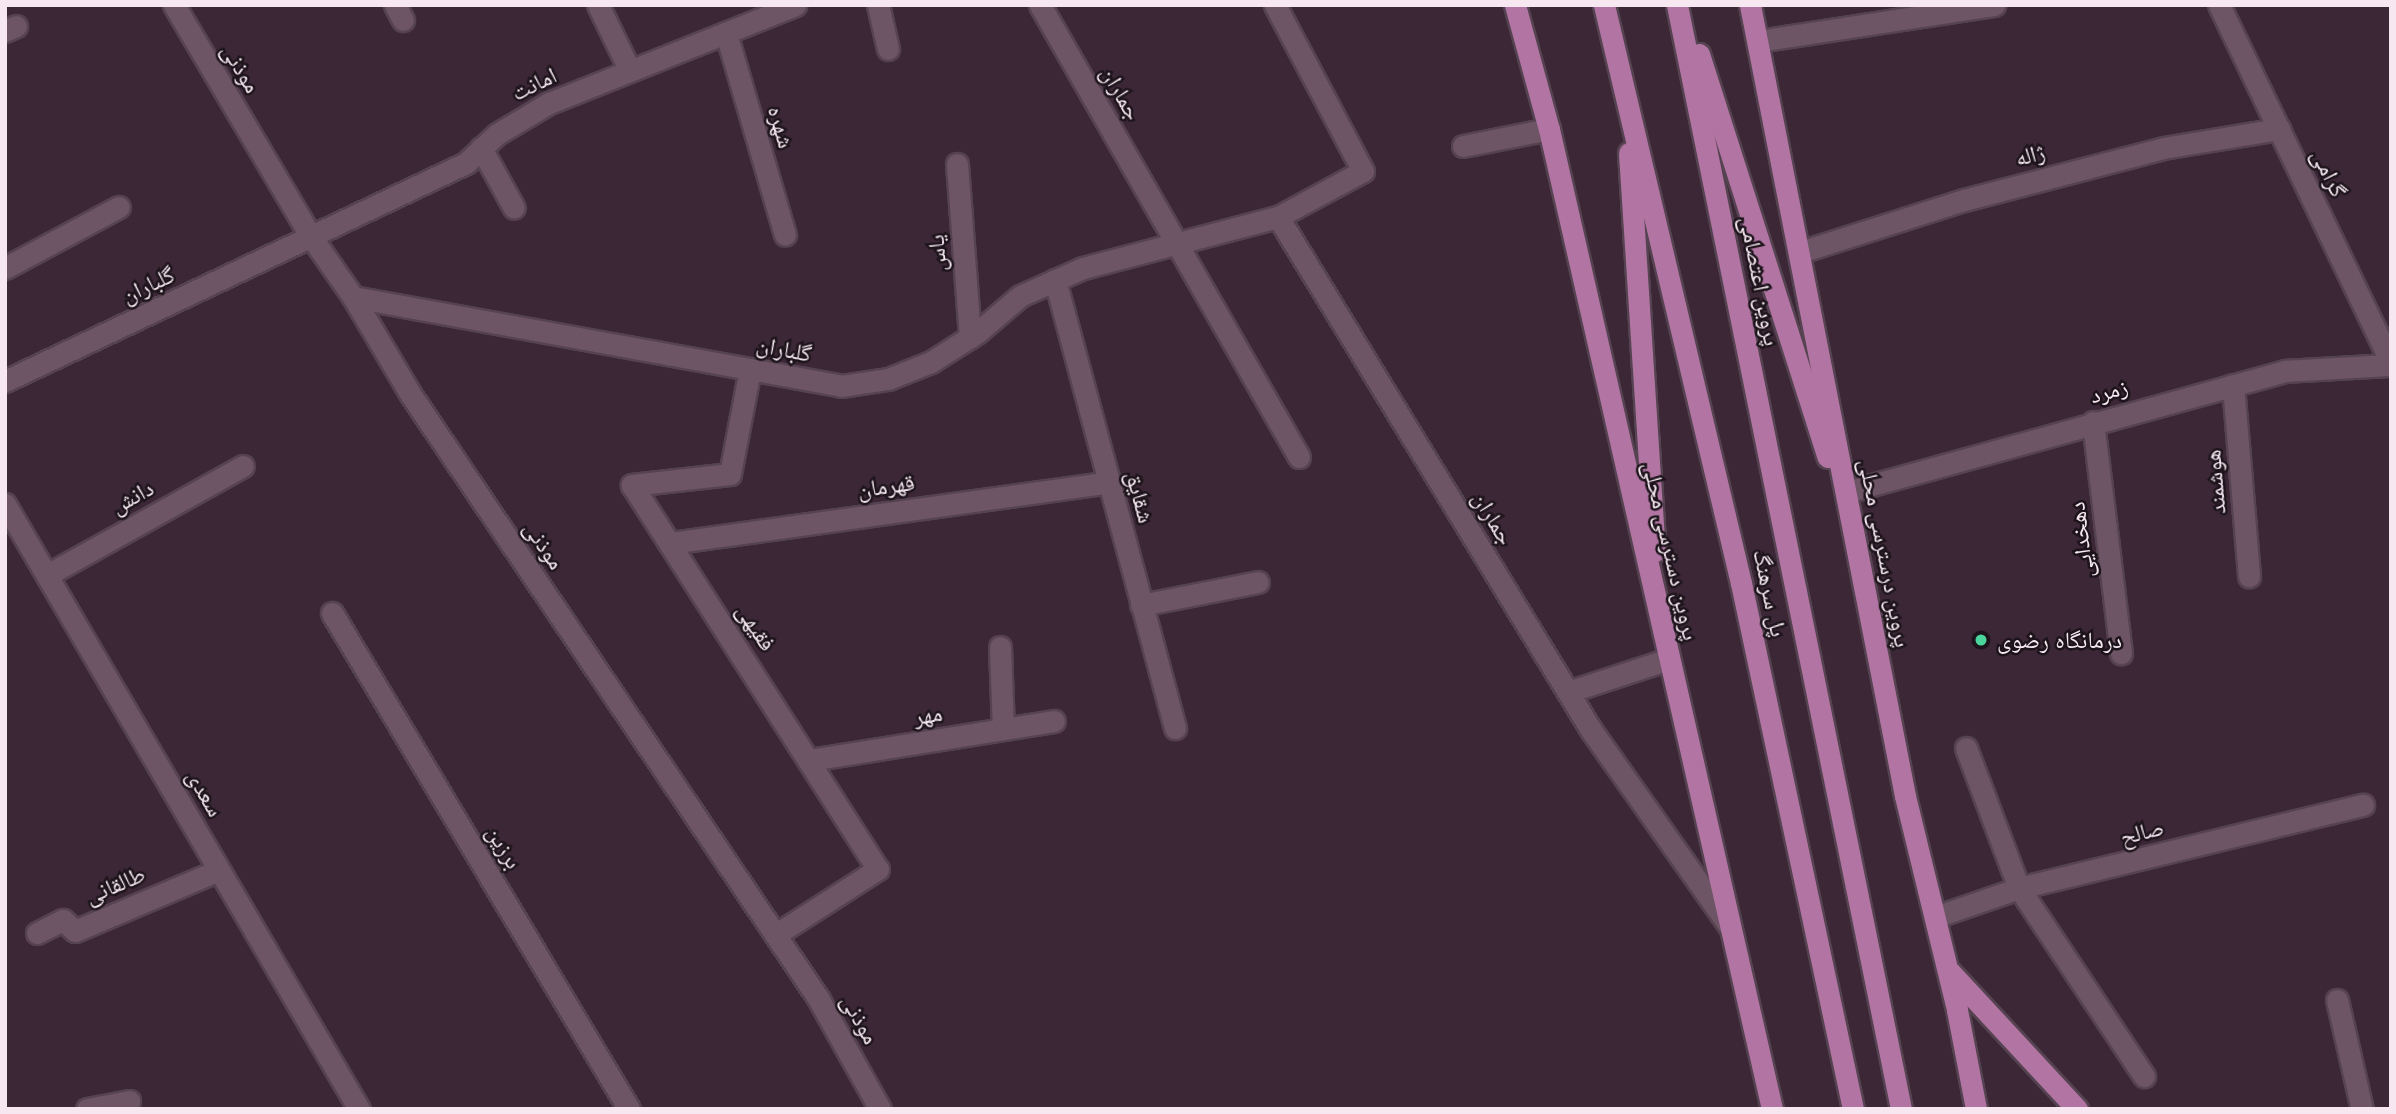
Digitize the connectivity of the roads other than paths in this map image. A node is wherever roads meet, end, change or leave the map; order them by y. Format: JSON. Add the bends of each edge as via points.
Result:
{"nodes":[{"id":1,"x":174,"y":5,"type":"edge"},
{"id":2,"x":598,"y":5,"type":"edge"},
{"id":3,"x":795,"y":5,"type":"edge"},
{"id":4,"x":878,"y":5,"type":"edge"},
{"id":5,"x":1040,"y":5,"type":"edge"},
{"id":6,"x":1275,"y":5,"type":"edge"},
{"id":7,"x":1516,"y":5,"type":"edge"},
{"id":8,"x":1604,"y":5,"type":"edge"},
{"id":9,"x":1677,"y":5,"type":"edge"},
{"id":10,"x":1684,"y":5,"type":"edge"},
{"id":11,"x":1750,"y":5,"type":"edge"},
{"id":12,"x":1994,"y":5,"type":"edge"},
{"id":13,"x":2219,"y":5,"type":"edge"},
{"id":14,"x":726,"y":33,"type":"junction"},
{"id":15,"x":1758,"y":41,"type":"junction"},
{"id":16,"x":888,"y":49,"type":"dead end"},
{"id":17,"x":630,"y":71,"type":"junction"},
{"id":18,"x":1625,"y":92,"type":"junction"},
{"id":19,"x":1549,"y":129,"type":"junction"},
{"id":20,"x":2279,"y":129,"type":"junction"},
{"id":21,"x":1464,"y":146,"type":"dead end"},
{"id":22,"x":481,"y":148,"type":"junction"},
{"id":23,"x":957,"y":164,"type":"dead end"},
{"id":24,"x":119,"y":207,"type":"dead end"},
{"id":25,"x":514,"y":208,"type":"dead end"},
{"id":26,"x":1278,"y":217,"type":"junction"},
{"id":27,"x":785,"y":235,"type":"dead end"},
{"id":28,"x":312,"y":238,"type":"junction"},
{"id":29,"x":1177,"y":243,"type":"junction"},
{"id":30,"x":1800,"y":252,"type":"junction"},
{"id":31,"x":5,"y":268,"type":"edge"},
{"id":32,"x":1055,"y":280,"type":"junction"},
{"id":33,"x":353,"y":297,"type":"junction"},
{"id":34,"x":970,"y":338,"type":"junction"},
{"id":35,"x":2391,"y":364,"type":"edge"},
{"id":36,"x":750,"y":369,"type":"junction"},
{"id":37,"x":5,"y":381,"type":"edge"},
{"id":38,"x":2233,"y":384,"type":"junction"},
{"id":39,"x":2093,"y":422,"type":"junction"},
{"id":40,"x":1299,"y":457,"type":"dead end"},
{"id":41,"x":243,"y":466,"type":"dead end"},
{"id":42,"x":1109,"y":482,"type":"junction"},
{"id":43,"x":1846,"y":492,"type":"junction"},
{"id":44,"x":5,"y":504,"type":"edge"},
{"id":45,"x":671,"y":543,"type":"junction"},
{"id":46,"x":1857,"y":549,"type":"junction"},
{"id":47,"x":1791,"y":567,"type":"joint"},
{"id":48,"x":47,"y":575,"type":"junction"},
{"id":49,"x":2249,"y":576,"type":"dead end"},
{"id":50,"x":1258,"y":582,"type":"dead end"},
{"id":51,"x":1142,"y":605,"type":"junction"},
{"id":52,"x":332,"y":613,"type":"dead end"},
{"id":53,"x":1659,"y":616,"type":"junction"},
{"id":54,"x":1000,"y":647,"type":"dead end"},
{"id":55,"x":2121,"y":653,"type":"dead end"},
{"id":56,"x":1669,"y":659,"type":"junction"},
{"id":57,"x":1567,"y":692,"type":"junction"},
{"id":58,"x":1054,"y":721,"type":"dead end"},
{"id":59,"x":1175,"y":728,"type":"dead end"},
{"id":60,"x":1003,"y":730,"type":"junction"},
{"id":61,"x":1966,"y":748,"type":"dead end"},
{"id":62,"x":810,"y":760,"type":"junction"},
{"id":63,"x":2363,"y":805,"type":"dead end"},
{"id":64,"x":219,"y":870,"type":"junction"},
{"id":65,"x":2019,"y":888,"type":"junction"},
{"id":66,"x":1935,"y":917,"type":"junction"},
{"id":67,"x":1730,"y":926,"type":"junction"},
{"id":68,"x":37,"y":933,"type":"dead end"},
{"id":69,"x":775,"y":935,"type":"junction"},
{"id":70,"x":1948,"y":970,"type":"junction"},
{"id":71,"x":2337,"y":1000,"type":"dead end"},
{"id":72,"x":1957,"y":1010,"type":"junction"},
{"id":73,"x":1761,"y":1065,"type":"junction"},
{"id":74,"x":2144,"y":1076,"type":"dead end"},
{"id":75,"x":130,"y":1101,"type":"dead end"},
{"id":76,"x":87,"y":1109,"type":"edge"},
{"id":77,"x":359,"y":1109,"type":"edge"},
{"id":78,"x":629,"y":1109,"type":"edge"},
{"id":79,"x":880,"y":1109,"type":"edge"},
{"id":80,"x":1766,"y":1109,"type":"edge"},
{"id":81,"x":1772,"y":1109,"type":"edge"},
{"id":82,"x":1778,"y":1109,"type":"edge"},
{"id":83,"x":1853,"y":1109,"type":"edge"},
{"id":84,"x":1901,"y":1109,"type":"edge"},
{"id":85,"x":1960,"y":1109,"type":"edge"},
{"id":86,"x":1976,"y":1109,"type":"edge"},
{"id":87,"x":2077,"y":1109,"type":"edge"},
{"id":88,"x":2362,"y":1109,"type":"edge"}],
"edges":[{"from":1,"to":28,"type":"street","name":"موذنی"},
{"from":2,"to":17,"type":"street"},
{"from":3,"to":14,"type":"street","name":"امانت"},
{"from":4,"to":16,"type":"street"},
{"from":5,"to":29,"type":"street","name":"جماران"},
{"from":6,"to":26,"type":"street","via":[[1363,171]]},
{"from":7,"to":19,"type":"main road","name":"پروین دسترسی محلی"},
{"from":8,"to":18,"type":"main road"},
{"from":9,"to":47,"type":"main road","name":"پروین اعتصامی"},
{"from":10,"to":46,"type":"main road"},
{"from":11,"to":15,"type":"main road","name":"پروین درسترسی محلی"},
{"from":12,"to":15,"type":"street"},
{"from":13,"to":20,"type":"street","name":"گرامی"},
{"from":14,"to":17,"type":"street","name":"امانت"},
{"from":14,"to":27,"type":"street","name":"شهره"},
{"from":15,"to":30,"type":"main road","name":"پروین درسترسی محلی"},
{"from":17,"to":22,"type":"street","name":"امانت","via":[[549,103]]},
{"from":18,"to":53,"type":"main road"},
{"from":18,"to":83,"type":"main road","name":"پل سرهنگ","via":[[1741,583]]},
{"from":19,"to":21,"type":"street"},
{"from":19,"to":53,"type":"main road","name":"پروین دسترسی محلی"},
{"from":20,"to":30,"type":"street","name":"ژاله","via":[[2163,148],[1964,200]]},
{"from":20,"to":35,"type":"street","name":"گرامی"},
{"from":22,"to":25,"type":"street"},
{"from":22,"to":28,"type":"street","name":"امانت","via":[[466,163]]},
{"from":23,"to":34,"type":"street","name":"یاس"},
{"from":24,"to":31,"type":"street"},
{"from":26,"to":29,"type":"street"},
{"from":26,"to":57,"type":"street","name":"جماران"},
{"from":28,"to":33,"type":"street","name":"موذنی"},
{"from":28,"to":37,"type":"street","name":"گلباران"},
{"from":29,"to":32,"type":"street","name":"گلباران"},
{"from":29,"to":40,"type":"street","name":"جماران"},
{"from":30,"to":43,"type":"main road","name":"پروین درسترسی محلی"},
{"from":32,"to":34,"type":"street","name":"گلباران","via":[[1020,296]]},
{"from":32,"to":42,"type":"street","name":"شقایق"},
{"from":33,"to":36,"type":"street","name":"گلباران"},
{"from":33,"to":69,"type":"street","name":"موذنی","via":[[411,396]]},
{"from":34,"to":36,"type":"street","name":"گلباران","via":[[931,362],[888,379],[841,386]]},
{"from":35,"to":38,"type":"street","name":"زمرد","via":[[2286,371]]},
{"from":36,"to":45,"type":"street","name":"فقیهی","via":[[730,474],[632,485]]},
{"from":38,"to":39,"type":"street","name":"زمرد"},
{"from":38,"to":49,"type":"street","name":"هوشمند"},
{"from":39,"to":43,"type":"street","name":"زمرد"},
{"from":39,"to":55,"type":"street","name":"دهخدایی"},
{"from":41,"to":48,"type":"street","name":"دانش"},
{"from":42,"to":45,"type":"street","name":"قهرمان"},
{"from":42,"to":51,"type":"street","name":"شقایق"},
{"from":43,"to":46,"type":"main road","name":"پروین درسترسی محلی"},
{"from":44,"to":48,"type":"street","name":"سعدی"},
{"from":45,"to":62,"type":"street","name":"فقیهی"},
{"from":46,"to":66,"type":"main road","name":"پروین درسترسی محلی","via":[[1905,796]]},
{"from":47,"to":84,"type":"main road","name":"پل سرهنگ"},
{"from":48,"to":64,"type":"street","name":"سعدی"},
{"from":50,"to":51,"type":"street"},
{"from":51,"to":59,"type":"street","name":"شقایق"},
{"from":52,"to":78,"type":"street","name":"برزین"},
{"from":53,"to":56,"type":"main road","name":"پروین دسترسی محلی"},
{"from":54,"to":60,"type":"street"},
{"from":56,"to":57,"type":"street"},
{"from":56,"to":67,"type":"main road","name":"پروین دسترسی محلی"},
{"from":57,"to":67,"type":"street","name":"جماران"},
{"from":58,"to":60,"type":"street","name":"مهر"},
{"from":60,"to":62,"type":"street","name":"مهر"},
{"from":61,"to":65,"type":"street"},
{"from":62,"to":69,"type":"street","name":"فقیهی","via":[[878,869]]},
{"from":63,"to":65,"type":"street","name":"صالح"},
{"from":64,"to":68,"type":"street","name":"طالقانی","via":[[75,931],[63,920]]},
{"from":64,"to":77,"type":"street","name":"سعدی"},
{"from":65,"to":66,"type":"street","name":"صالح"},
{"from":65,"to":74,"type":"street"},
{"from":66,"to":70,"type":"main road","name":"پروین درسترسی محلی"},
{"from":67,"to":73,"type":"main road","name":"پروین دسترسی محلی"},
{"from":69,"to":79,"type":"street","name":"موذنی","via":[[818,998]]},
{"from":70,"to":72,"type":"main road","name":"پروین درسترسی محلی"},
{"from":70,"to":87,"type":"main road"},
{"from":71,"to":88,"type":"street"},
{"from":72,"to":85,"type":"main road"},
{"from":72,"to":86,"type":"main road","name":"پروین درسترسی محلی"},
{"from":73,"to":80,"type":"main road"},
{"from":73,"to":81,"type":"main road","name":"پروین دسترسی محلی"},
{"from":73,"to":82,"type":"main road"},
{"from":75,"to":76,"type":"street"}]}
